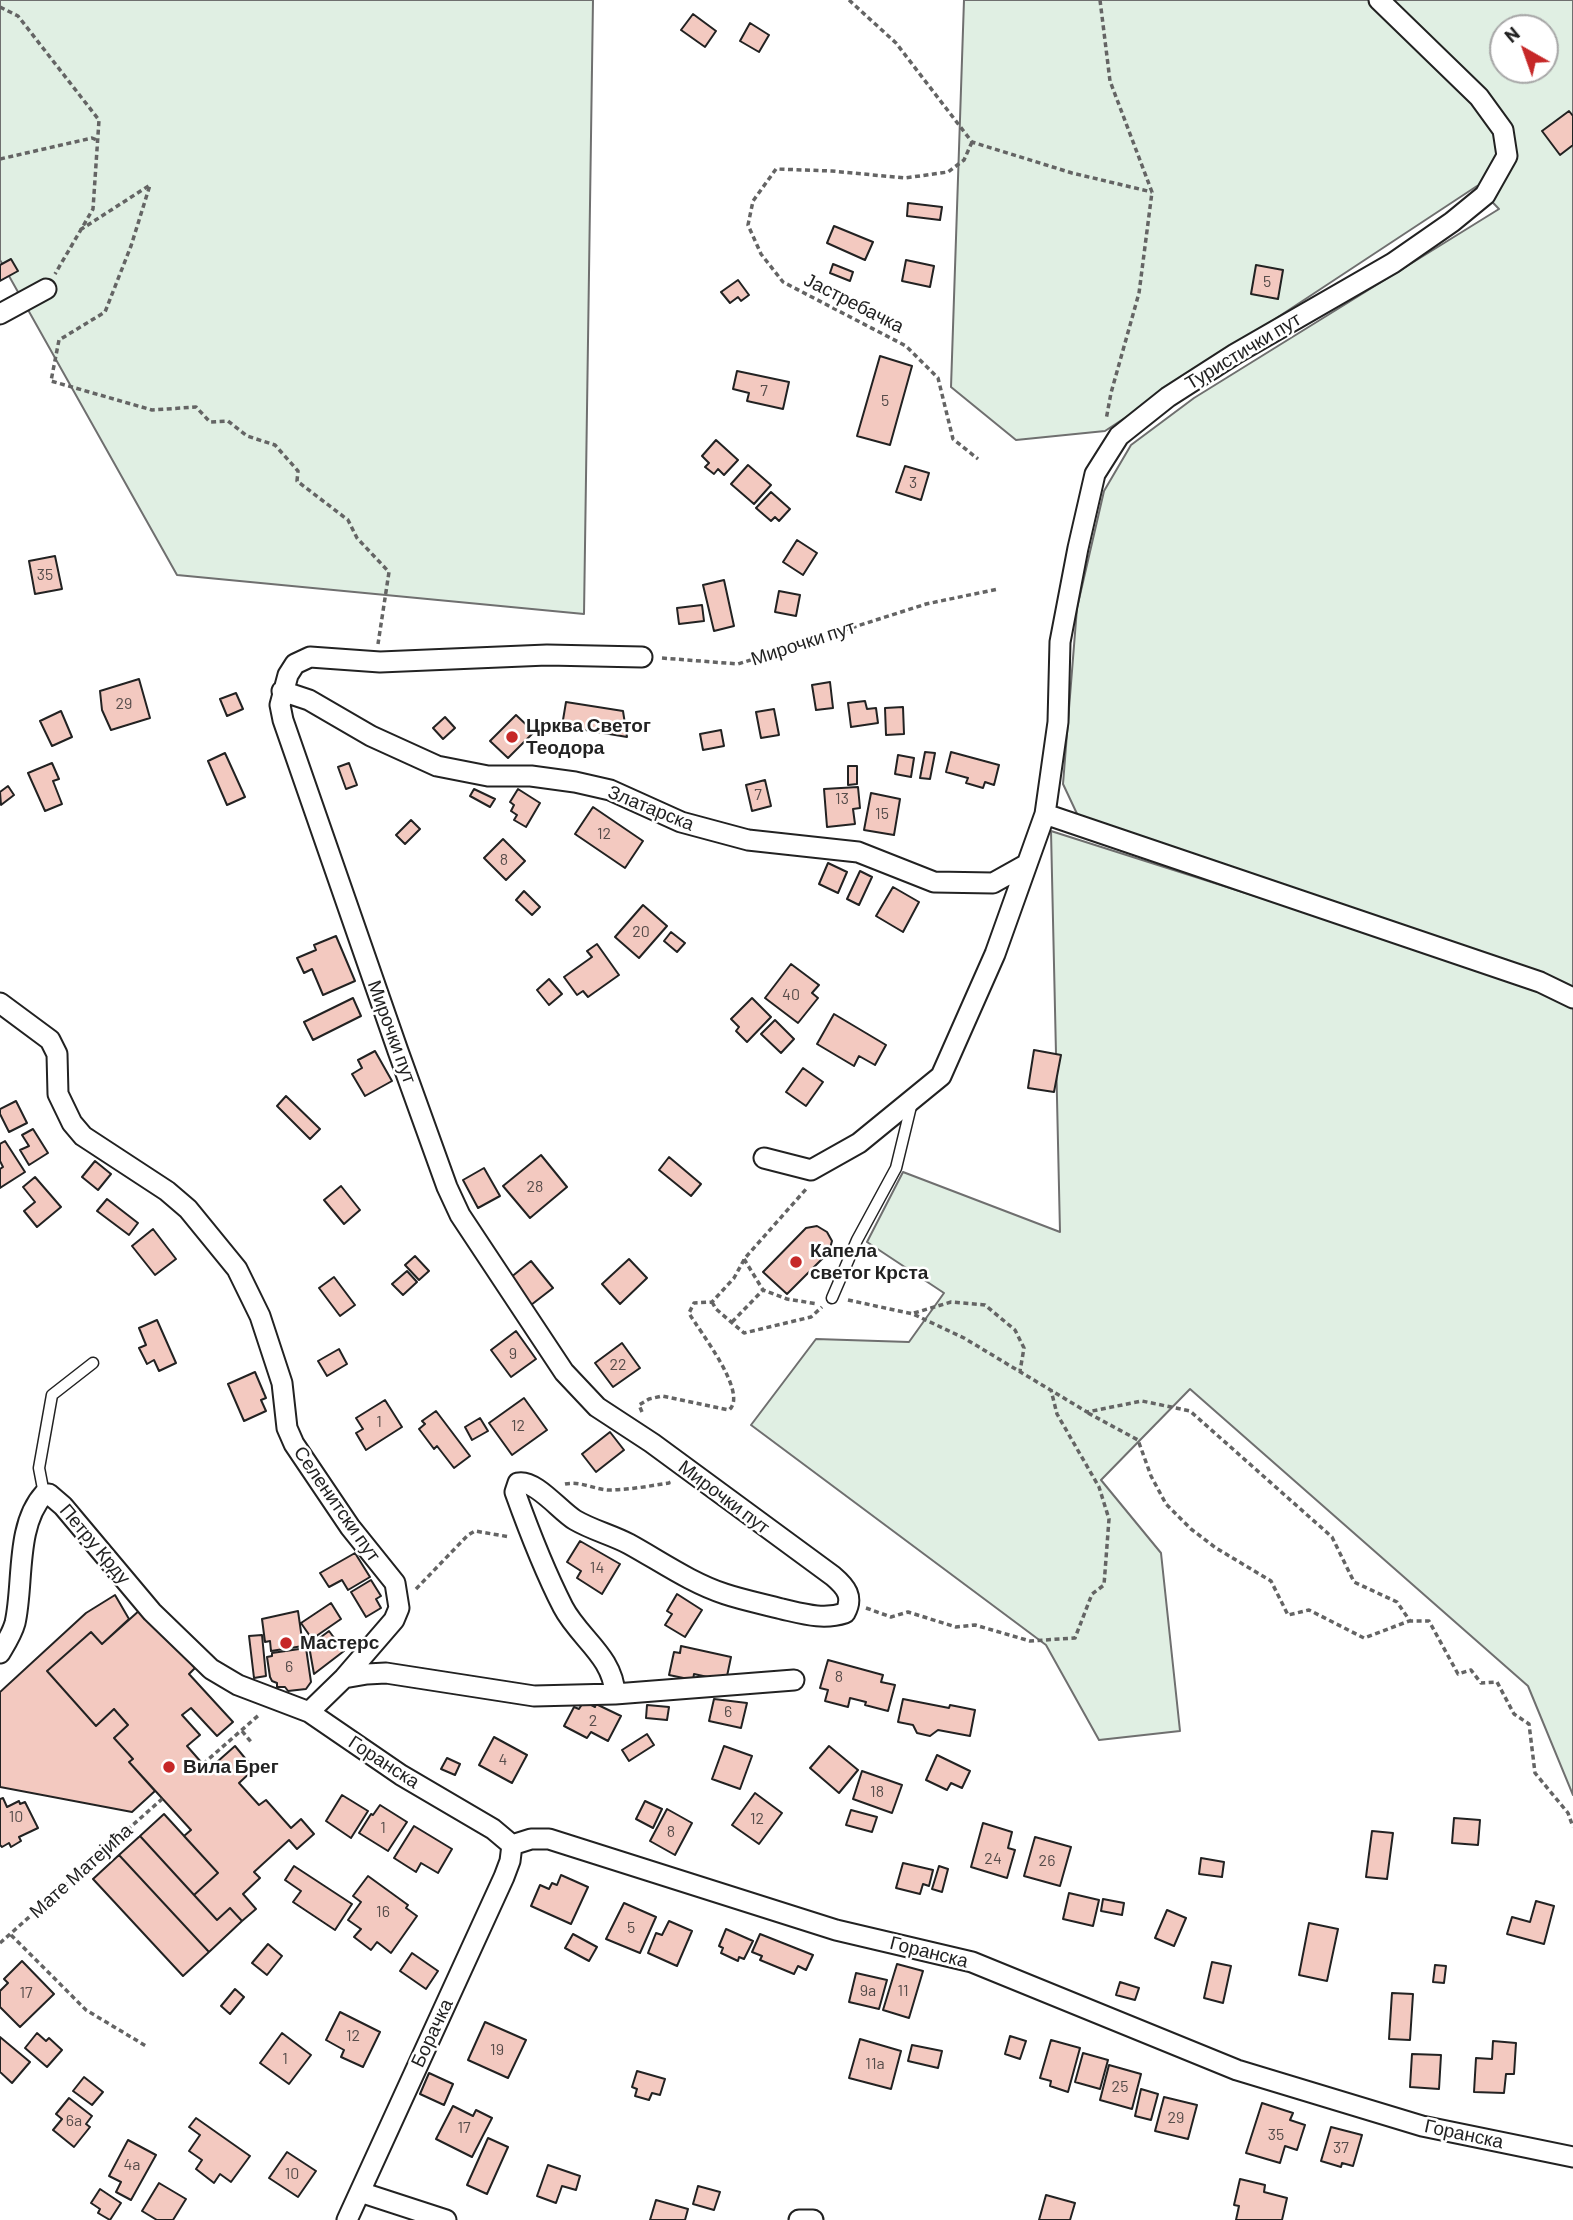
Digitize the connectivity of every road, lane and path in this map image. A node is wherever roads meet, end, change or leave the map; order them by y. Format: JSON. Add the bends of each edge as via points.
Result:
{"nodes":[{"id":1,"x":849,"y":0,"type":"edge"},
{"id":2,"x":1100,"y":0,"type":"edge"},
{"id":3,"x":1379,"y":0,"type":"edge"},
{"id":4,"x":0,"y":7,"type":"edge"},
{"id":5,"x":97,"y":140,"type":"junction"},
{"id":6,"x":972,"y":142,"type":"junction"},
{"id":7,"x":0,"y":159,"type":"edge"},
{"id":8,"x":1152,"y":192,"type":"junction"},
{"id":9,"x":80,"y":230,"type":"junction"},
{"id":10,"x":46,"y":289,"type":"joint"},
{"id":11,"x":0,"y":314,"type":"edge"},
{"id":12,"x":1106,"y":420,"type":"dead end"},
{"id":13,"x":978,"y":459,"type":"dead end"},
{"id":14,"x":998,"y":589,"type":"dead end"},
{"id":15,"x":642,"y":657,"type":"joint"},
{"id":16,"x":380,"y":662,"type":"junction"},
{"id":17,"x":282,"y":691,"type":"junction"},
{"id":18,"x":1045,"y":814,"type":"junction"},
{"id":19,"x":1027,"y":864,"type":"junction"},
{"id":20,"x":1573,"y":998,"type":"edge"},
{"id":21,"x":0,"y":1003,"type":"edge"},
{"id":22,"x":912,"y":1100,"type":"junction"},
{"id":23,"x":764,"y":1158,"type":"dead end"},
{"id":24,"x":825,"y":1162,"type":"junction"},
{"id":25,"x":744,"y":1259,"type":"junction"},
{"id":26,"x":763,"y":1290,"type":"junction"},
{"id":27,"x":832,"y":1298,"type":"joint"},
{"id":28,"x":712,"y":1301,"type":"junction"},
{"id":29,"x":913,"y":1314,"type":"junction"},
{"id":30,"x":732,"y":1322,"type":"junction"},
{"id":31,"x":93,"y":1363,"type":"dead end"},
{"id":32,"x":1020,"y":1371,"type":"junction"},
{"id":33,"x":1051,"y":1390,"type":"junction"},
{"id":34,"x":1087,"y":1412,"type":"junction"},
{"id":35,"x":652,"y":1443,"type":"junction"},
{"id":36,"x":665,"y":1473,"type":"dead end"},
{"id":37,"x":539,"y":1490,"type":"junction"},
{"id":38,"x":44,"y":1493,"type":"junction"},
{"id":39,"x":533,"y":1537,"type":"junction"},
{"id":40,"x":850,"y":1604,"type":"junction"},
{"id":41,"x":394,"y":1620,"type":"junction"},
{"id":42,"x":1409,"y":1621,"type":"junction"},
{"id":43,"x":0,"y":1653,"type":"edge"},
{"id":44,"x":344,"y":1678,"type":"junction"},
{"id":45,"x":794,"y":1680,"type":"dead end"},
{"id":46,"x":615,"y":1693,"type":"junction"},
{"id":47,"x":274,"y":1701,"type":"junction"},
{"id":48,"x":309,"y":1712,"type":"junction"},
{"id":49,"x":242,"y":1731,"type":"junction"},
{"id":50,"x":252,"y":1743,"type":"dead end"},
{"id":51,"x":203,"y":1764,"type":"dead end"},
{"id":52,"x":162,"y":1799,"type":"dead end"},
{"id":53,"x":1573,"y":1827,"type":"edge"},
{"id":54,"x":512,"y":1845,"type":"junction"},
{"id":55,"x":11,"y":1934,"type":"junction"},
{"id":56,"x":0,"y":1943,"type":"edge"},
{"id":57,"x":146,"y":2046,"type":"dead end"},
{"id":58,"x":1573,"y":2157,"type":"edge"},
{"id":59,"x":360,"y":2192,"type":"junction"},
{"id":60,"x":347,"y":2220,"type":"edge"},
{"id":61,"x":446,"y":2220,"type":"edge"},
{"id":62,"x":799,"y":2220,"type":"edge"},
{"id":63,"x":813,"y":2220,"type":"edge"}],
"edges":[{"from":1,"to":6,"type":"path","via":[[896,43]]},
{"from":2,"to":8,"type":"path","via":[[1110,81]]},
{"from":3,"to":18,"type":"street","name":"Туристички пут","via":[[1479,97],[1503,130],[1507,156],[1485,195],[1452,222],[1393,263],[1168,397],[1119,436],[1095,474],[1077,548],[1060,642],[1058,722]]},
{"from":4,"to":5,"type":"path","via":[[18,16],[99,120]]},
{"from":5,"to":7,"type":"path"},
{"from":5,"to":9,"type":"path","via":[[93,209]]},
{"from":6,"to":8,"type":"path"},
{"from":6,"to":13,"type":"path","name":"Јастребачка","via":[[964,160],[948,172],[905,178],[776,169],[753,201],[748,225],[761,254],[783,282],[906,345],[938,378],[953,439]]},
{"from":8,"to":12,"type":"path","via":[[1139,293]]},
{"from":9,"to":10,"type":"path"},
{"from":9,"to":16,"type":"path","via":[[150,185],[105,312],[59,340],[51,381],[152,410],[196,407],[210,422],[228,421],[247,436],[275,445],[298,471],[298,481],[348,520],[388,572],[378,636]]},
{"from":10,"to":11,"type":"street"},
{"from":14,"to":15,"type":"path","name":"Мирочки пут","via":[[926,604],[738,664]]},
{"from":15,"to":16,"type":"street"},
{"from":16,"to":17,"type":"street","via":[[310,657],[295,664]]},
{"from":17,"to":19,"type":"street","name":"Златарска","via":[[309,700],[370,736],[437,766],[610,790],[681,822],[748,840],[858,852],[934,882],[993,883]]},
{"from":17,"to":35,"type":"street","name":"Мирочки пут","via":[[280,705],[292,745],[460,1215],[564,1372],[597,1407]]},
{"from":18,"to":19,"type":"street","name":"Туристички пут"},
{"from":18,"to":20,"type":"street","via":[[1540,982]]},
{"from":19,"to":22,"type":"street","name":"Туристички пут","via":[[995,954],[941,1076]]},
{"from":21,"to":41,"type":"street","name":"Селенитски пут","via":[[50,1040],[57,1054],[58,1094],[83,1136],[188,1209],[237,1269],[260,1316],[279,1372],[294,1444],[395,1583],[399,1608]]},
{"from":22,"to":24,"type":"street","name":"Туристички пут","via":[[859,1143]]},
{"from":22,"to":27,"type":"lane","via":[[896,1168],[856,1240]]},
{"from":23,"to":24,"type":"street","via":[[811,1170]]},
{"from":24,"to":25,"type":"path"},
{"from":25,"to":26,"type":"path"},
{"from":25,"to":28,"type":"path","via":[[734,1278]]},
{"from":26,"to":30,"type":"path"},
{"from":26,"to":30,"type":"path","via":[[810,1304],[827,1303],[811,1317],[744,1333]]},
{"from":27,"to":29,"type":"path"},
{"from":28,"to":30,"type":"path"},
{"from":28,"to":35,"type":"path","via":[[694,1303],[689,1313],[719,1356],[732,1387],[734,1406],[729,1410],[662,1396],[649,1399],[639,1405]]},
{"from":29,"to":32,"type":"path"},
{"from":29,"to":32,"type":"path","via":[[951,1302],[985,1305],[1015,1330],[1024,1349]]},
{"from":31,"to":38,"type":"lane","via":[[52,1395],[39,1468]]},
{"from":32,"to":33,"type":"path"},
{"from":33,"to":34,"type":"path"},
{"from":33,"to":40,"type":"path","via":[[1057,1414],[1099,1487],[1109,1519],[1104,1585],[1092,1594],[1075,1638],[1030,1641],[975,1625],[956,1626],[908,1612],[891,1617]]},
{"from":34,"to":42,"type":"path","via":[[1142,1401],[1190,1411],[1332,1537],[1354,1582],[1397,1602]]},
{"from":34,"to":42,"type":"path","via":[[1138,1440],[1166,1504],[1216,1548],[1271,1581],[1288,1615],[1310,1610],[1364,1638]]},
{"from":35,"to":40,"type":"street","name":"Мирочки пут","via":[[833,1576],[849,1594]]},
{"from":36,"to":37,"type":"path","via":[[669,1483],[633,1489],[607,1490],[572,1483]]},
{"from":37,"to":39,"type":"street","via":[[524,1482],[515,1487]]},
{"from":37,"to":40,"type":"street","via":[[577,1522],[723,1594],[813,1617],[834,1617],[845,1613]]},
{"from":38,"to":43,"type":"street","name":"Петру Крду","via":[[27,1532],[15,1621]]},
{"from":38,"to":47,"type":"street","name":"Петру Крду","via":[[63,1506],[188,1648],[238,1685]]},
{"from":39,"to":41,"type":"path","via":[[475,1531],[468,1535],[416,1589],[417,1599]]},
{"from":39,"to":46,"type":"street","via":[[564,1610],[610,1668]]},
{"from":41,"to":44,"type":"street"},
{"from":42,"to":53,"type":"path","via":[[1429,1621],[1458,1674],[1471,1670],[1480,1683],[1497,1682],[1514,1714],[1529,1724],[1535,1773],[1568,1813]]},
{"from":44,"to":46,"type":"street","via":[[386,1673],[534,1696]]},
{"from":44,"to":48,"type":"street"},
{"from":45,"to":46,"type":"street"},
{"from":47,"to":48,"type":"street"},
{"from":47,"to":49,"type":"path"},
{"from":48,"to":54,"type":"street","name":"Горанска"},
{"from":49,"to":50,"type":"path"},
{"from":49,"to":51,"type":"path"},
{"from":52,"to":55,"type":"path","name":"Мате Матејића"},
{"from":54,"to":58,"type":"street","name":"Горанска","via":[[549,1839],[836,1930],[972,1962],[1237,2070],[1422,2126]]},
{"from":54,"to":59,"type":"street","name":"Борачка","via":[[504,1877]]},
{"from":55,"to":56,"type":"path","name":"Мате Матејића"},
{"from":55,"to":57,"type":"path","via":[[86,2010]]},
{"from":59,"to":60,"type":"street","name":"Борачка"},
{"from":59,"to":61,"type":"street"},
{"from":62,"to":63,"type":"street"}]}
